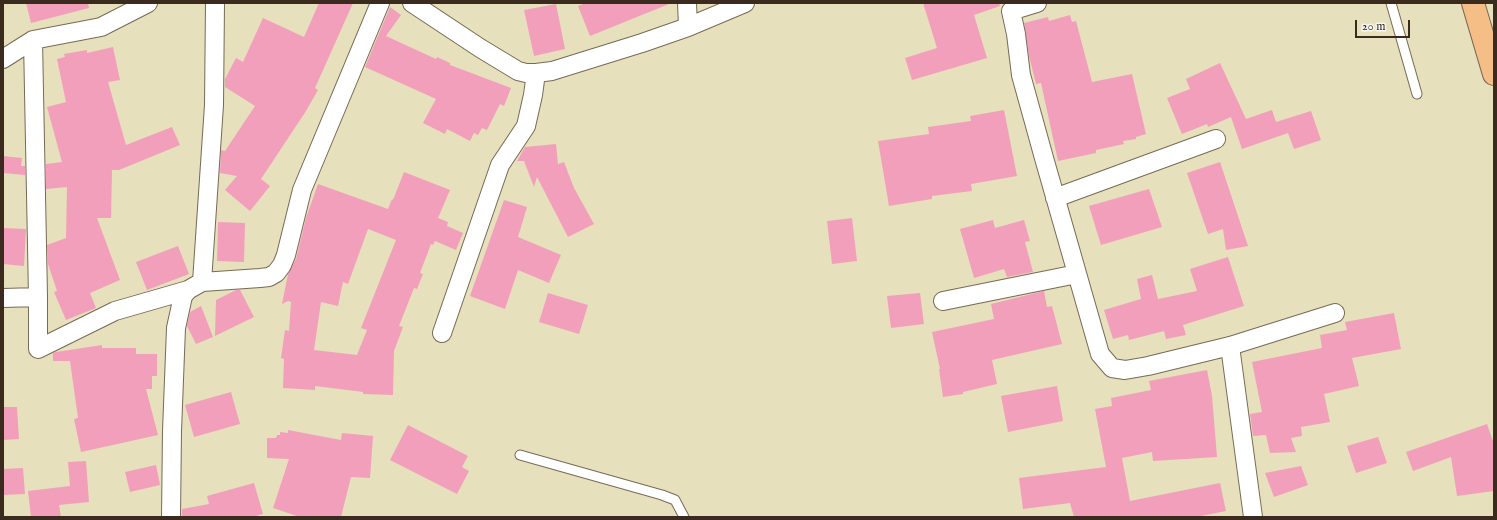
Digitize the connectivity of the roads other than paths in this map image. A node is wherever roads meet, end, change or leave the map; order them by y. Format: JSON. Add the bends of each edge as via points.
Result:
{"nodes":[{"id":1,"x":148,"y":3,"type":"edge"},
{"id":2,"x":215,"y":3,"type":"edge"},
{"id":3,"x":380,"y":3,"type":"edge"},
{"id":4,"x":687,"y":3,"type":"edge"},
{"id":5,"x":745,"y":3,"type":"edge"},
{"id":6,"x":1037,"y":3,"type":"edge"},
{"id":7,"x":1391,"y":3,"type":"edge"},
{"id":8,"x":1473,"y":3,"type":"edge"},
{"id":9,"x":414,"y":4,"type":"edge"},
{"id":10,"x":688,"y":27,"type":"junction"},
{"id":11,"x":33,"y":40,"type":"junction"},
{"id":12,"x":3,"y":59,"type":"edge"},
{"id":13,"x":536,"y":73,"type":"junction"},
{"id":14,"x":1494,"y":74,"type":"edge"},
{"id":15,"x":1417,"y":94,"type":"dead end"},
{"id":16,"x":1216,"y":139,"type":"dead end"},
{"id":17,"x":1055,"y":198,"type":"junction"},
{"id":18,"x":1077,"y":274,"type":"junction"},
{"id":19,"x":195,"y":286,"type":"junction"},
{"id":20,"x":38,"y":297,"type":"junction"},
{"id":21,"x":3,"y":298,"type":"edge"},
{"id":22,"x":943,"y":301,"type":"dead end"},
{"id":23,"x":1335,"y":313,"type":"dead end"},
{"id":24,"x":442,"y":333,"type":"dead end"},
{"id":25,"x":1230,"y":346,"type":"junction"},
{"id":26,"x":520,"y":455,"type":"dead end"},
{"id":27,"x":171,"y":517,"type":"edge"},
{"id":28,"x":684,"y":517,"type":"edge"},
{"id":29,"x":1253,"y":517,"type":"edge"}],
"edges":[{"from":1,"to":11,"type":"street","via":[[101,27]]},
{"from":2,"to":19,"type":"street","via":[[214,105]]},
{"from":3,"to":19,"type":"street","via":[[302,190],[282,265],[269,277]]},
{"from":4,"to":10,"type":"street"},
{"from":5,"to":10,"type":"street"},
{"from":6,"to":17,"type":"street","via":[[1011,11],[1021,75]]},
{"from":7,"to":15,"type":"lane"},
{"from":8,"to":14,"type":"highway"},
{"from":9,"to":13,"type":"street","via":[[518,71]]},
{"from":10,"to":13,"type":"street","via":[[552,71]]},
{"from":11,"to":12,"type":"street"},
{"from":11,"to":20,"type":"street"},
{"from":13,"to":24,"type":"street","via":[[526,126],[500,164]]},
{"from":16,"to":17,"type":"street"},
{"from":17,"to":18,"type":"street"},
{"from":18,"to":22,"type":"street"},
{"from":18,"to":25,"type":"street","via":[[1100,354],[1112,368],[1125,370],[1148,366]]},
{"from":19,"to":20,"type":"street","via":[[114,311],[38,349]]},
{"from":19,"to":27,"type":"street","via":[[183,296],[176,328]]},
{"from":20,"to":21,"type":"street"},
{"from":23,"to":25,"type":"street"},
{"from":25,"to":29,"type":"street"},
{"from":26,"to":28,"type":"lane","via":[[662,495],[675,500]]}]}
